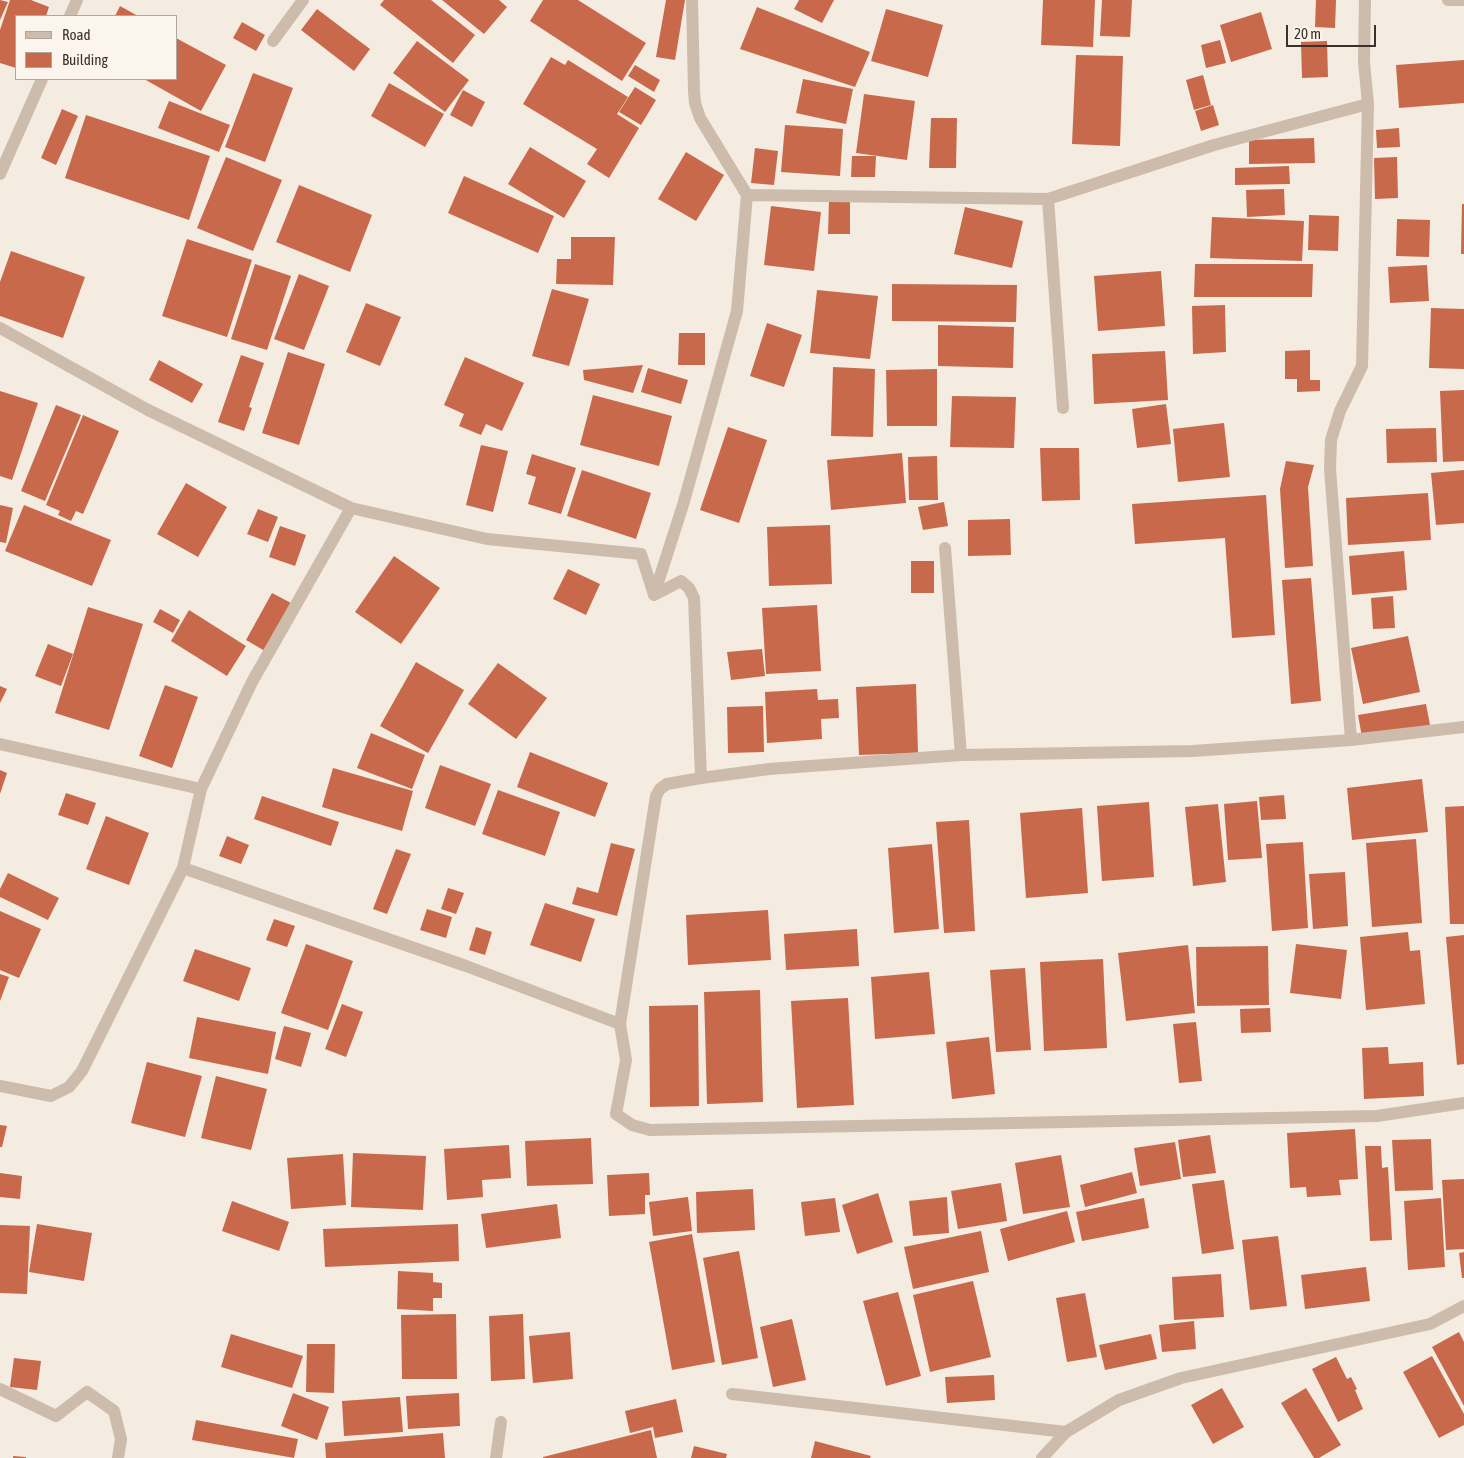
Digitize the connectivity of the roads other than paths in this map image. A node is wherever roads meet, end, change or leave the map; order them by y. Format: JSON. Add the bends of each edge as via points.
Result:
{"nodes":[{"id":1,"x":77,"y":0,"type":"edge"},
{"id":2,"x":303,"y":0,"type":"edge"},
{"id":3,"x":692,"y":0,"type":"edge"},
{"id":4,"x":1365,"y":0,"type":"edge"},
{"id":5,"x":1448,"y":0,"type":"edge"},
{"id":6,"x":1464,"y":0,"type":"edge"},
{"id":7,"x":70,"y":15,"type":"edge"},
{"id":8,"x":272,"y":41,"type":"dead end"},
{"id":9,"x":42,"y":80,"type":"edge"},
{"id":10,"x":1368,"y":104,"type":"junction"},
{"id":11,"x":0,"y":174,"type":"edge"},
{"id":12,"x":747,"y":195,"type":"junction"},
{"id":13,"x":1048,"y":199,"type":"junction"},
{"id":14,"x":0,"y":328,"type":"edge"},
{"id":15,"x":1063,"y":408,"type":"dead end"},
{"id":16,"x":351,"y":508,"type":"junction"},
{"id":17,"x":945,"y":548,"type":"dead end"},
{"id":18,"x":654,"y":594,"type":"junction"},
{"id":19,"x":1464,"y":727,"type":"edge"},
{"id":20,"x":1351,"y":740,"type":"junction"},
{"id":21,"x":0,"y":744,"type":"edge"},
{"id":22,"x":961,"y":755,"type":"junction"},
{"id":23,"x":701,"y":778,"type":"junction"},
{"id":24,"x":201,"y":789,"type":"junction"},
{"id":25,"x":183,"y":868,"type":"junction"},
{"id":26,"x":620,"y":1024,"type":"junction"},
{"id":27,"x":0,"y":1086,"type":"edge"},
{"id":28,"x":1464,"y":1104,"type":"edge"},
{"id":29,"x":1464,"y":1306,"type":"edge"},
{"id":30,"x":0,"y":1389,"type":"edge"},
{"id":31,"x":732,"y":1394,"type":"dead end"},
{"id":32,"x":501,"y":1422,"type":"dead end"},
{"id":33,"x":1066,"y":1432,"type":"junction"},
{"id":34,"x":118,"y":1458,"type":"edge"},
{"id":35,"x":496,"y":1458,"type":"edge"},
{"id":36,"x":1042,"y":1458,"type":"edge"}],
"edges":[{"from":1,"to":7,"type":"street"},
{"from":2,"to":8,"type":"street"},
{"from":3,"to":12,"type":"street","via":[[695,103],[700,118]]},
{"from":4,"to":10,"type":"street","via":[[1364,62]]},
{"from":5,"to":6,"type":"street"},
{"from":9,"to":11,"type":"street"},
{"from":10,"to":13,"type":"street","via":[[1214,145]]},
{"from":10,"to":20,"type":"street","via":[[1362,366],[1340,411],[1331,440]]},
{"from":12,"to":13,"type":"street"},
{"from":12,"to":18,"type":"street","via":[[737,311],[683,505]]},
{"from":13,"to":15,"type":"street"},
{"from":14,"to":16,"type":"street","via":[[148,410]]},
{"from":16,"to":18,"type":"street","via":[[487,539],[641,554]]},
{"from":16,"to":24,"type":"street","via":[[252,682]]},
{"from":17,"to":22,"type":"street"},
{"from":18,"to":23,"type":"street","via":[[681,581],[694,598]]},
{"from":19,"to":20,"type":"street"},
{"from":20,"to":22,"type":"street","via":[[1193,751]]},
{"from":21,"to":24,"type":"street"},
{"from":22,"to":23,"type":"street","via":[[769,769]]},
{"from":23,"to":26,"type":"street","via":[[667,784],[656,796]]},
{"from":24,"to":25,"type":"street"},
{"from":25,"to":26,"type":"street","via":[[466,966]]},
{"from":25,"to":27,"type":"street","via":[[82,1071],[69,1088],[51,1096]]},
{"from":26,"to":28,"type":"street","via":[[626,1060],[616,1114],[632,1125],[650,1130],[1377,1116]]},
{"from":29,"to":33,"type":"street","via":[[1430,1324],[1181,1378],[1119,1400]]},
{"from":30,"to":34,"type":"street","via":[[56,1416],[87,1392],[114,1411],[121,1439]]},
{"from":31,"to":33,"type":"street"},
{"from":32,"to":35,"type":"street"},
{"from":33,"to":36,"type":"street"}]}
